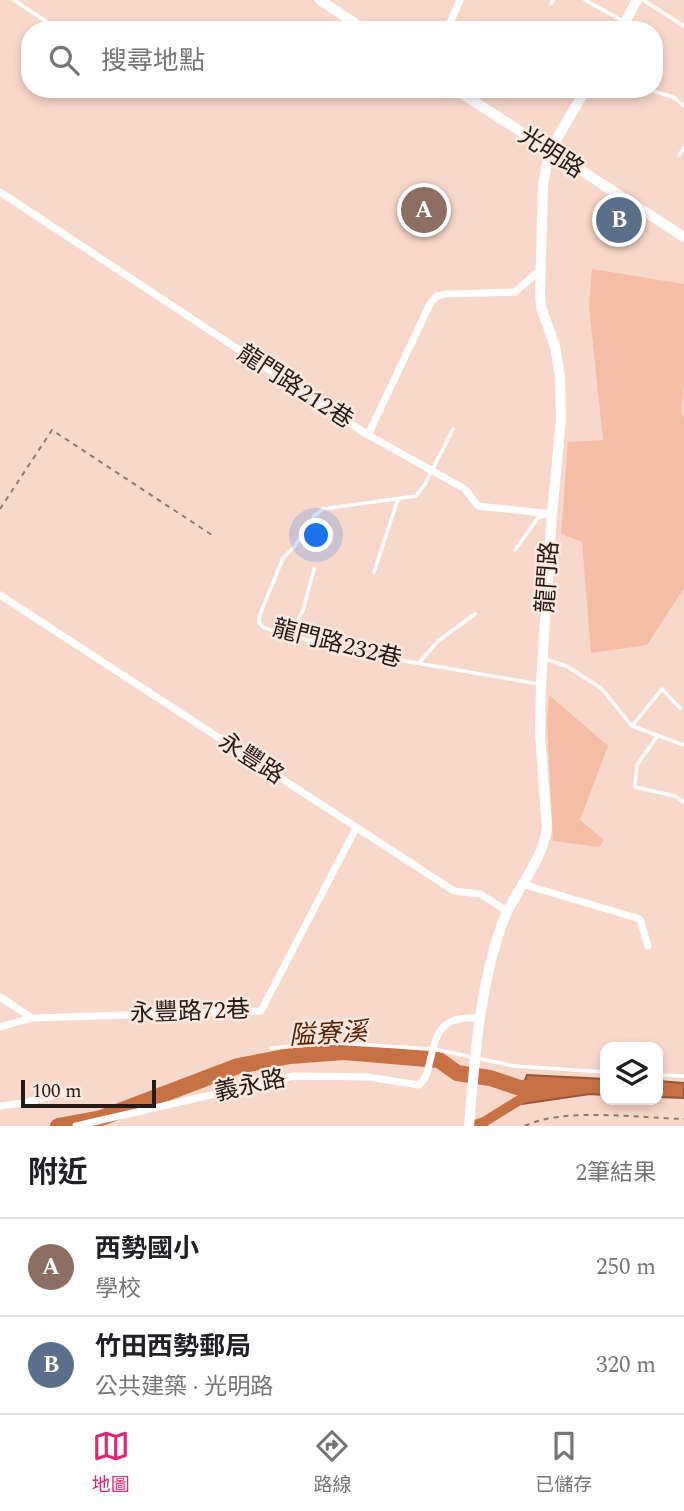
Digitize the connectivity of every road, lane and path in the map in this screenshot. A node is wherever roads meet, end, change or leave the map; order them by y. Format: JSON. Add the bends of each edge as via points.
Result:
{"nodes":[{"id":1,"x":14,"y":0,"type":"edge"},
{"id":2,"x":320,"y":0,"type":"edge"},
{"id":3,"x":460,"y":0,"type":"edge"},
{"id":4,"x":585,"y":0,"type":"edge"},
{"id":5,"x":637,"y":0,"type":"edge"},
{"id":6,"x":643,"y":0,"type":"edge"},
{"id":7,"x":46,"y":21,"type":"edge"},
{"id":8,"x":352,"y":21,"type":"edge"},
{"id":9,"x":451,"y":21,"type":"edge"},
{"id":10,"x":616,"y":21,"type":"edge"},
{"id":11,"x":626,"y":21,"type":"edge"},
{"id":12,"x":684,"y":26,"type":"edge"},
{"id":13,"x":663,"y":94,"type":"edge"},
{"id":14,"x":468,"y":98,"type":"edge"},
{"id":15,"x":581,"y":98,"type":"edge"},
{"id":16,"x":684,"y":106,"type":"edge"},
{"id":17,"x":684,"y":148,"type":"edge"},
{"id":18,"x":549,"y":152,"type":"junction"},
{"id":19,"x":679,"y":155,"type":"dead end"},
{"id":20,"x":0,"y":192,"type":"edge"},
{"id":21,"x":684,"y":237,"type":"edge"},
{"id":22,"x":539,"y":271,"type":"junction"},
{"id":23,"x":453,"y":429,"type":"dead end"},
{"id":24,"x":368,"y":435,"type":"junction"},
{"id":25,"x":432,"y":469,"type":"junction"},
{"id":26,"x":398,"y":499,"type":"junction"},
{"id":27,"x":0,"y":509,"type":"edge"},
{"id":28,"x":552,"y":514,"type":"junction"},
{"id":29,"x":212,"y":535,"type":"dead end"},
{"id":30,"x":516,"y":550,"type":"dead end"},
{"id":31,"x":314,"y":569,"type":"dead end"},
{"id":32,"x":374,"y":572,"type":"dead end"},
{"id":33,"x":0,"y":595,"type":"edge"},
{"id":34,"x":475,"y":614,"type":"dead end"},
{"id":35,"x":291,"y":636,"type":"junction"},
{"id":36,"x":542,"y":657,"type":"junction"},
{"id":37,"x":418,"y":663,"type":"junction"},
{"id":38,"x":541,"y":684,"type":"junction"},
{"id":39,"x":680,"y":708,"type":"dead end"},
{"id":40,"x":632,"y":726,"type":"junction"},
{"id":41,"x":658,"y":735,"type":"junction"},
{"id":42,"x":684,"y":745,"type":"edge"},
{"id":43,"x":684,"y":802,"type":"edge"},
{"id":44,"x":356,"y":828,"type":"junction"},
{"id":45,"x":522,"y":884,"type":"junction"},
{"id":46,"x":507,"y":911,"type":"junction"},
{"id":47,"x":648,"y":946,"type":"dead end"},
{"id":48,"x":0,"y":997,"type":"edge"},
{"id":49,"x":32,"y":1018,"type":"junction"},
{"id":50,"x":479,"y":1018,"type":"junction"},
{"id":51,"x":0,"y":1027,"type":"edge"},
{"id":52,"x":271,"y":1048,"type":"dead end"},
{"id":53,"x":432,"y":1051,"type":"junction"},
{"id":54,"x":475,"y":1061,"type":"junction"},
{"id":55,"x":600,"y":1073,"type":"edge"},
{"id":56,"x":663,"y":1075,"type":"edge"},
{"id":57,"x":684,"y":1076,"type":"edge"},
{"id":58,"x":73,"y":1091,"type":"dead end"},
{"id":59,"x":0,"y":1106,"type":"edge"},
{"id":60,"x":684,"y":1119,"type":"edge"},
{"id":61,"x":76,"y":1126,"type":"edge"},
{"id":62,"x":469,"y":1126,"type":"edge"},
{"id":63,"x":525,"y":1126,"type":"edge"}],
"edges":[{"from":1,"to":7,"type":"lane"},
{"from":2,"to":8,"type":"street"},
{"from":3,"to":9,"type":"street"},
{"from":4,"to":10,"type":"lane"},
{"from":5,"to":11,"type":"street"},
{"from":6,"to":12,"type":"lane"},
{"from":13,"to":16,"type":"lane"},
{"from":14,"to":18,"type":"street","name":"光明路"},
{"from":15,"to":18,"type":"street","name":"龍門路"},
{"from":17,"to":19,"type":"lane"},
{"from":18,"to":21,"type":"street","name":"光明路"},
{"from":18,"to":22,"type":"street","name":"龍門路"},
{"from":20,"to":24,"type":"street","name":"龍門路212巷"},
{"from":22,"to":24,"type":"street","name":"龍門路212巷","via":[[515,292],[446,294],[431,302]]},
{"from":22,"to":28,"type":"street","name":"龍門路","via":[[541,307],[560,377]]},
{"from":23,"to":25,"type":"lane"},
{"from":24,"to":25,"type":"street"},
{"from":25,"to":26,"type":"lane","via":[[421,492]]},
{"from":25,"to":28,"type":"street","via":[[465,489],[478,506]]},
{"from":26,"to":32,"type":"lane"},
{"from":26,"to":35,"type":"lane","name":"龍門路232巷","via":[[323,509],[314,516],[280,564],[259,617],[264,628]]},
{"from":27,"to":29,"type":"path","via":[[52,430]]},
{"from":28,"to":30,"type":"lane","via":[[538,518]]},
{"from":28,"to":36,"type":"street","name":"龍門路"},
{"from":31,"to":35,"type":"lane"},
{"from":33,"to":44,"type":"street","name":"永豐路"},
{"from":34,"to":37,"type":"lane","via":[[438,640]]},
{"from":35,"to":37,"type":"lane","name":"龍門路232巷"},
{"from":36,"to":38,"type":"street","name":"龍門路"},
{"from":36,"to":40,"type":"lane","via":[[601,688]]},
{"from":37,"to":38,"type":"lane","name":"龍門路232巷"},
{"from":38,"to":45,"type":"street","name":"龍門路","via":[[547,827]]},
{"from":39,"to":40,"type":"lane","via":[[662,689]]},
{"from":40,"to":41,"type":"lane"},
{"from":41,"to":42,"type":"lane"},
{"from":41,"to":43,"type":"lane","via":[[636,765],[635,787]]},
{"from":44,"to":46,"type":"street","name":"永豐路","via":[[454,891],[480,894]]},
{"from":44,"to":49,"type":"street","name":"永豐路72巷","via":[[261,1011]]},
{"from":45,"to":46,"type":"street","name":"龍門路"},
{"from":45,"to":47,"type":"street","via":[[640,919]]},
{"from":46,"to":50,"type":"street","name":"龍門路"},
{"from":48,"to":49,"type":"street"},
{"from":49,"to":51,"type":"street","name":"永豐路72巷"},
{"from":50,"to":53,"type":"street","via":[[449,1021],[437,1035]]},
{"from":50,"to":54,"type":"street","name":"龍門路"},
{"from":52,"to":53,"type":"lane","via":[[335,1043]]},
{"from":53,"to":54,"type":"lane"},
{"from":53,"to":61,"type":"street","name":"義永路","via":[[425,1080],[419,1085],[368,1077],[294,1076]]},
{"from":54,"to":55,"type":"lane"},
{"from":54,"to":62,"type":"street","name":"龍門路"},
{"from":56,"to":57,"type":"lane"},
{"from":58,"to":59,"type":"street"},
{"from":60,"to":63,"type":"path","via":[[568,1115]]}]}
